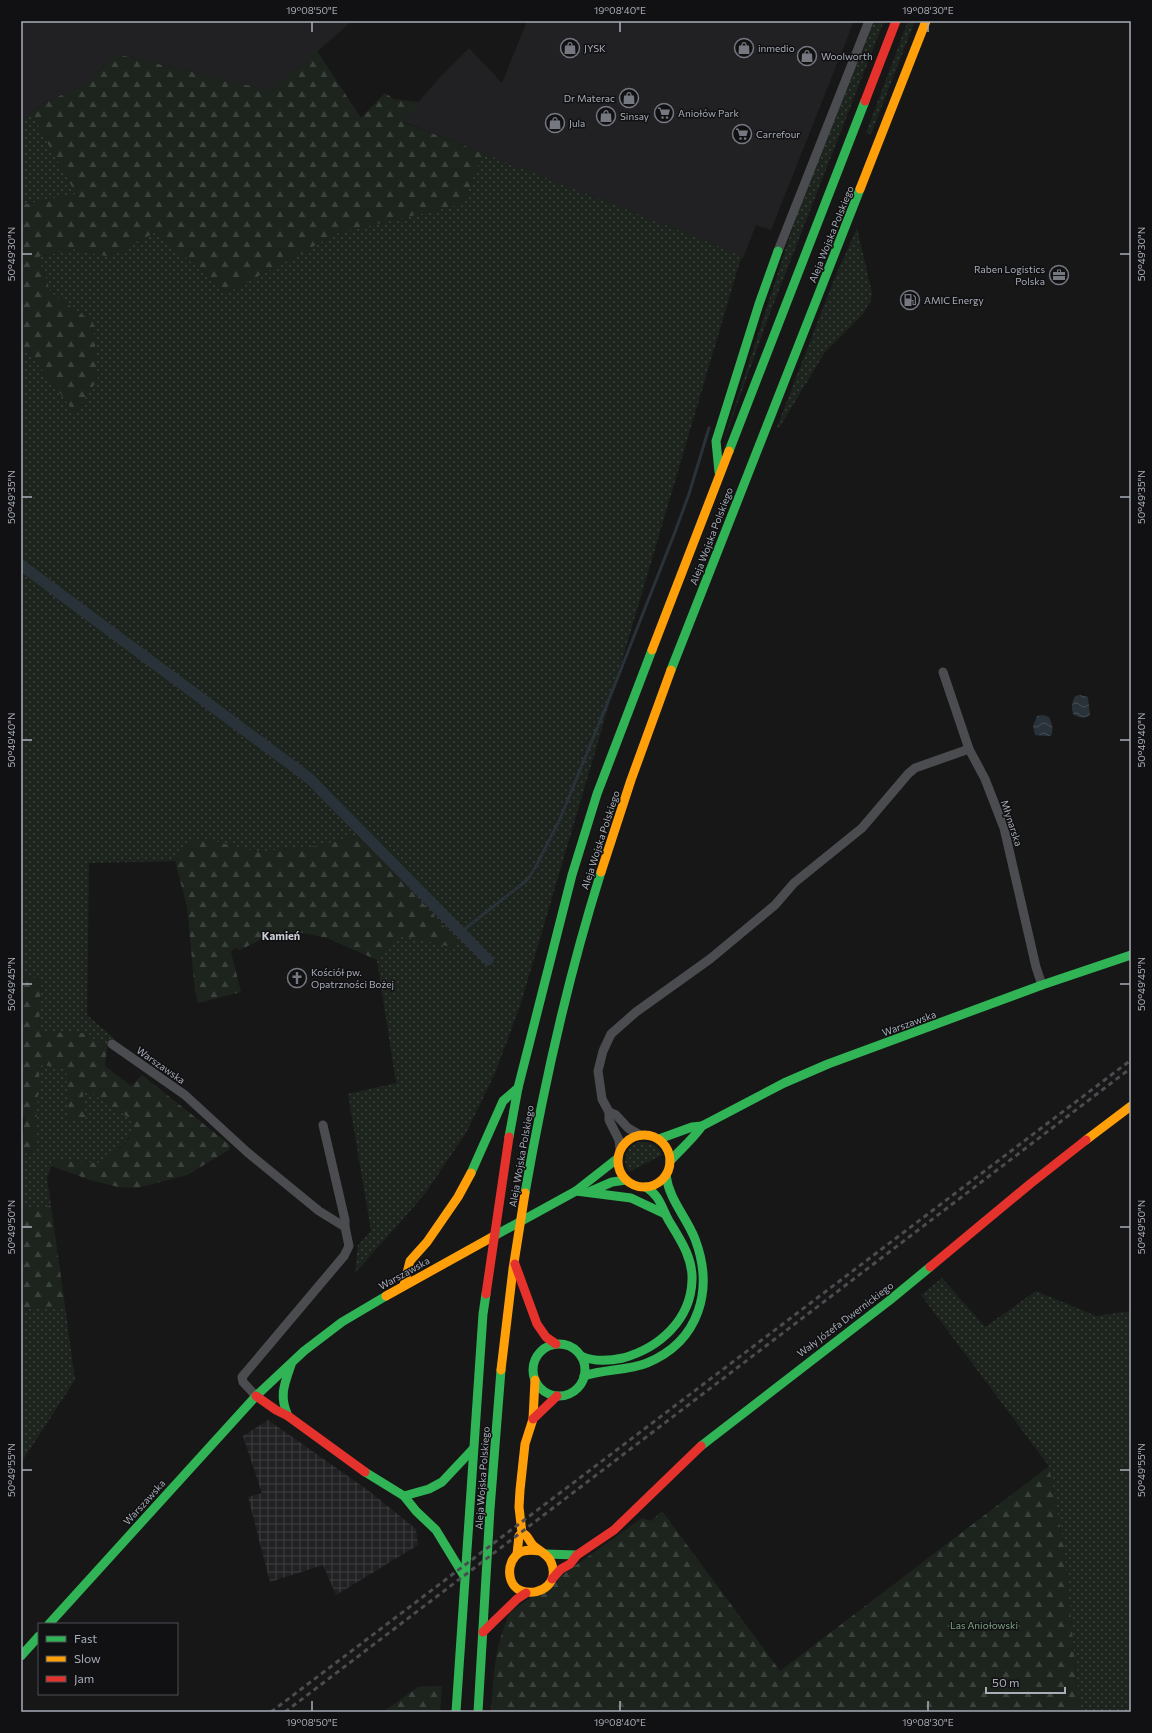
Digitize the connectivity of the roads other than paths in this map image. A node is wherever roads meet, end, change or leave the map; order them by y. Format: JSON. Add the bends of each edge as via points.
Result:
{"nodes":[{"id":1,"x":868,"y":21,"type":"edge"},
{"id":2,"x":896,"y":21,"type":"edge"},
{"id":3,"x":926,"y":21,"type":"edge"},
{"id":4,"x":778,"y":251,"type":"joint"},
{"id":5,"x":719,"y":477,"type":"junction"},
{"id":6,"x":943,"y":672,"type":"dead end"},
{"id":7,"x":970,"y":749,"type":"junction"},
{"id":8,"x":1131,"y":954,"type":"edge"},
{"id":9,"x":1042,"y":985,"type":"junction"},
{"id":10,"x":112,"y":1044,"type":"dead end"},
{"id":11,"x":518,"y":1088,"type":"junction"},
{"id":12,"x":1131,"y":1106,"type":"edge"},
{"id":13,"x":609,"y":1112,"type":"junction"},
{"id":14,"x":323,"y":1125,"type":"dead end"},
{"id":15,"x":702,"y":1126,"type":"junction"},
{"id":16,"x":640,"y":1135,"type":"junction"},
{"id":17,"x":659,"y":1139,"type":"junction"},
{"id":18,"x":619,"y":1153,"type":"junction"},
{"id":19,"x":670,"y":1161,"type":"junction"},
{"id":20,"x":666,"y":1175,"type":"junction"},
{"id":21,"x":626,"y":1180,"type":"junction"},
{"id":22,"x":646,"y":1187,"type":"junction"},
{"id":23,"x":576,"y":1191,"type":"junction"},
{"id":24,"x":589,"y":1192,"type":"junction"},
{"id":25,"x":665,"y":1214,"type":"junction"},
{"id":26,"x":345,"y":1227,"type":"junction"},
{"id":27,"x":514,"y":1262,"type":"junction"},
{"id":28,"x":404,"y":1285,"type":"junction"},
{"id":29,"x":556,"y":1344,"type":"junction"},
{"id":30,"x":581,"y":1356,"type":"junction"},
{"id":31,"x":292,"y":1363,"type":"junction"},
{"id":32,"x":584,"y":1376,"type":"junction"},
{"id":33,"x":535,"y":1380,"type":"junction"},
{"id":34,"x":256,"y":1396,"type":"junction"},
{"id":35,"x":557,"y":1396,"type":"junction"},
{"id":36,"x":288,"y":1416,"type":"junction"},
{"id":37,"x":533,"y":1419,"type":"junction"},
{"id":38,"x":473,"y":1449,"type":"junction"},
{"id":39,"x":404,"y":1496,"type":"junction"},
{"id":40,"x":522,"y":1533,"type":"junction"},
{"id":41,"x":542,"y":1552,"type":"junction"},
{"id":42,"x":517,"y":1554,"type":"junction"},
{"id":43,"x":577,"y":1555,"type":"junction"},
{"id":44,"x":464,"y":1576,"type":"junction"},
{"id":45,"x":552,"y":1579,"type":"junction"},
{"id":46,"x":526,"y":1593,"type":"junction"},
{"id":47,"x":51,"y":1623,"type":"edge"},
{"id":48,"x":483,"y":1632,"type":"junction"},
{"id":49,"x":38,"y":1637,"type":"edge"},
{"id":50,"x":21,"y":1656,"type":"edge"},
{"id":51,"x":456,"y":1712,"type":"edge"},
{"id":52,"x":478,"y":1712,"type":"edge"}],
"edges":[{"from":1,"to":4,"type":"street"},
{"from":2,"to":5,"type":"main road","name":"Aleja Wojska Polskiego"},
{"from":3,"to":27,"type":"main road","name":"Aleja Wojska Polskiego","via":[[746,477],[631,778],[599,877],[563,1008],[536,1128]]},
{"from":4,"to":5,"type":"main road","via":[[716,441]]},
{"from":5,"to":11,"type":"main road","name":"Aleja Wojska Polskiego","via":[[597,794],[572,875]]},
{"from":6,"to":7,"type":"street","name":"Młynarska"},
{"from":7,"to":9,"type":"street","name":"Młynarska","via":[[1004,828]]},
{"from":7,"to":13,"type":"street","via":[[915,768],[862,828],[794,884],[775,905],[710,959],[620,1024],[611,1034],[603,1051],[598,1071],[602,1099]]},
{"from":8,"to":9,"type":"main road","name":"Warszawska"},
{"from":9,"to":15,"type":"main road","name":"Warszawska","via":[[828,1064],[759,1095]]},
{"from":10,"to":26,"type":"street","name":"Warszawska","via":[[185,1095],[246,1152],[319,1210]]},
{"from":11,"to":28,"type":"main road","via":[[503,1101],[477,1162],[458,1197],[427,1242],[410,1261]]},
{"from":11,"to":38,"type":"main road","name":"Aleja Wojska Polskiego","via":[[482,1314]]},
{"from":12,"to":43,"type":"main road","name":"Wały Józefa Dwernickiego","via":[[1030,1184],[890,1300],[705,1442],[614,1530]]},
{"from":13,"to":16,"type":"street"},
{"from":13,"to":18,"type":"street","via":[[609,1120],[619,1140]]},
{"from":14,"to":26,"type":"street"},
{"from":15,"to":17,"type":"main road","name":"Warszawska"},
{"from":15,"to":19,"type":"main road","name":"Warszawska"},
{"from":16,"to":17,"type":"main road","via":[[646,1134]]},
{"from":16,"to":18,"type":"main road","via":[[628,1140]]},
{"from":17,"to":19,"type":"main road","via":[[667,1149]]},
{"from":18,"to":21,"type":"main road","via":[[618,1166]]},
{"from":18,"to":23,"type":"main road","name":"Warszawska","via":[[607,1169]]},
{"from":19,"to":20,"type":"main road"},
{"from":20,"to":22,"type":"main road","via":[[661,1181]]},
{"from":20,"to":32,"type":"main road","via":[[668,1189],[693,1235],[704,1267],[699,1310],[694,1323],[682,1339],[660,1356],[635,1366]]},
{"from":21,"to":22,"type":"main road","via":[[639,1187]]},
{"from":21,"to":24,"type":"main road","via":[[604,1184]]},
{"from":22,"to":25,"type":"main road","via":[[662,1201]]},
{"from":23,"to":24,"type":"main road"},
{"from":23,"to":28,"type":"main road","name":"Warszawska"},
{"from":24,"to":25,"type":"main road","via":[[631,1198]]},
{"from":25,"to":30,"type":"main road","via":[[686,1248],[691,1264],[691,1292],[680,1321],[659,1342],[628,1356],[600,1361],[588,1360]]},
{"from":26,"to":34,"type":"street","via":[[349,1246],[344,1256],[242,1377],[243,1382]]},
{"from":27,"to":29,"type":"main road","via":[[537,1324],[546,1337]]},
{"from":27,"to":48,"type":"main road","name":"Aleja Wojska Polskiego","via":[[498,1415]]},
{"from":28,"to":31,"type":"main road","name":"Warszawska","via":[[342,1322]]},
{"from":29,"to":30,"type":"main road","via":[[566,1345]]},
{"from":29,"to":33,"type":"main road","via":[[546,1348],[536,1358],[533,1373]]},
{"from":30,"to":32,"type":"main road"},
{"from":31,"to":34,"type":"main road","name":"Warszawska"},
{"from":31,"to":36,"type":"main road","via":[[282,1394],[283,1406]]},
{"from":32,"to":35,"type":"main road","via":[[582,1383],[571,1393]]},
{"from":33,"to":35,"type":"main road","via":[[543,1391]]},
{"from":33,"to":37,"type":"main road"},
{"from":34,"to":36,"type":"main road"},
{"from":34,"to":47,"type":"main road","name":"Warszawska"},
{"from":35,"to":37,"type":"main road"},
{"from":36,"to":39,"type":"main road","via":[[370,1476]]},
{"from":37,"to":40,"type":"main road","via":[[525,1444],[520,1490]]},
{"from":38,"to":39,"type":"main road","via":[[442,1482],[429,1489]]},
{"from":38,"to":44,"type":"main road","name":"Aleja Wojska Polskiego"},
{"from":39,"to":44,"type":"main road","via":[[436,1530]]},
{"from":40,"to":41,"type":"main road"},
{"from":40,"to":42,"type":"main road","via":[[519,1536]]},
{"from":41,"to":42,"type":"main road","via":[[528,1549]]},
{"from":41,"to":43,"type":"main road","via":[[554,1556]]},
{"from":41,"to":45,"type":"main road","via":[[551,1563]]},
{"from":42,"to":46,"type":"main road","via":[[510,1562],[510,1579],[516,1588]]},
{"from":43,"to":45,"type":"main road","name":"Wały Józefa Dwernickiego"},
{"from":44,"to":51,"type":"main road","name":"Aleja Wojska Polskiego"},
{"from":45,"to":46,"type":"main road","via":[[542,1591]]},
{"from":46,"to":48,"type":"main road"},
{"from":48,"to":52,"type":"main road","name":"Aleja Wojska Polskiego"},
{"from":49,"to":50,"type":"main road"}]}
